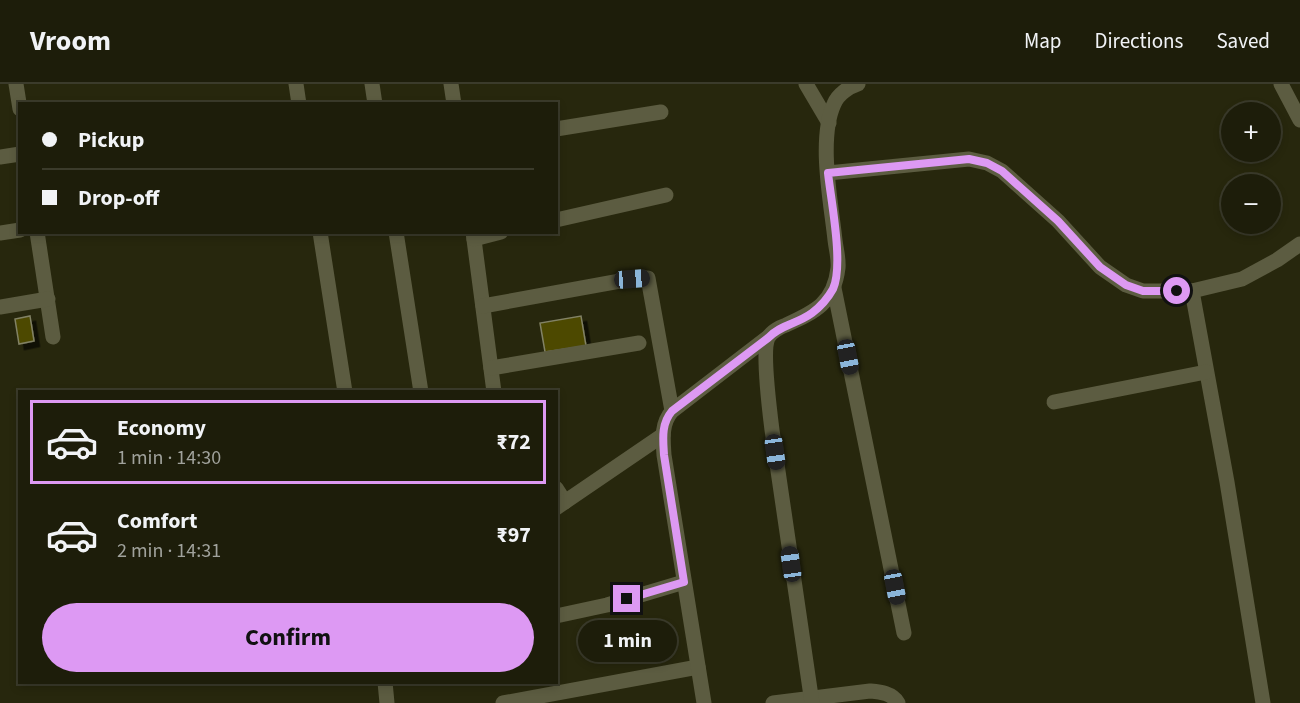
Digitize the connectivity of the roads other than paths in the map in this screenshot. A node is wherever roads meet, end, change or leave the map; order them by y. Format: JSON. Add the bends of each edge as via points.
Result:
{"nodes":[{"id":1,"x":16,"y":84,"type":"edge"},
{"id":2,"x":296,"y":84,"type":"edge"},
{"id":3,"x":372,"y":84,"type":"edge"},
{"id":4,"x":451,"y":84,"type":"edge"},
{"id":5,"x":806,"y":84,"type":"edge"},
{"id":6,"x":858,"y":84,"type":"edge"},
{"id":7,"x":1281,"y":84,"type":"edge"},
{"id":8,"x":19,"y":102,"type":"edge"},
{"id":9,"x":299,"y":102,"type":"edge"},
{"id":10,"x":375,"y":102,"type":"edge"},
{"id":11,"x":454,"y":102,"type":"edge"},
{"id":12,"x":661,"y":112,"type":"dead end"},
{"id":13,"x":1300,"y":120,"type":"edge"},
{"id":14,"x":829,"y":123,"type":"junction"},
{"id":15,"x":558,"y":129,"type":"edge"},
{"id":16,"x":18,"y":154,"type":"edge"},
{"id":17,"x":0,"y":157,"type":"edge"},
{"id":18,"x":828,"y":173,"type":"junction"},
{"id":19,"x":666,"y":195,"type":"dead end"},
{"id":20,"x":558,"y":220,"type":"edge"},
{"id":21,"x":18,"y":230,"type":"edge"},
{"id":22,"x":0,"y":233,"type":"edge"},
{"id":23,"x":37,"y":234,"type":"edge"},
{"id":24,"x":320,"y":234,"type":"edge"},
{"id":25,"x":396,"y":234,"type":"edge"},
{"id":26,"x":474,"y":236,"type":"edge"},
{"id":27,"x":1300,"y":244,"type":"edge"},
{"id":28,"x":834,"y":288,"type":"junction"},
{"id":29,"x":1192,"y":291,"type":"junction"},
{"id":30,"x":48,"y":299,"type":"junction"},
{"id":31,"x":483,"y":306,"type":"junction"},
{"id":32,"x":0,"y":307,"type":"edge"},
{"id":33,"x":53,"y":337,"type":"dead end"},
{"id":34,"x":768,"y":338,"type":"junction"},
{"id":35,"x":639,"y":343,"type":"dead end"},
{"id":36,"x":491,"y":368,"type":"junction"},
{"id":37,"x":1206,"y":372,"type":"junction"},
{"id":38,"x":345,"y":390,"type":"edge"},
{"id":39,"x":421,"y":390,"type":"edge"},
{"id":40,"x":494,"y":390,"type":"edge"},
{"id":41,"x":1054,"y":402,"type":"dead end"},
{"id":42,"x":672,"y":411,"type":"junction"},
{"id":43,"x":663,"y":435,"type":"junction"},
{"id":44,"x":561,"y":505,"type":"edge"},
{"id":45,"x":684,"y":582,"type":"junction"},
{"id":46,"x":558,"y":616,"type":"edge"},
{"id":47,"x":904,"y":633,"type":"dead end"},
{"id":48,"x":698,"y":667,"type":"junction"},
{"id":49,"x":385,"y":684,"type":"edge"},
{"id":50,"x":811,"y":701,"type":"edge"},
{"id":51,"x":387,"y":703,"type":"edge"},
{"id":52,"x":503,"y":703,"type":"edge"},
{"id":53,"x":704,"y":703,"type":"edge"},
{"id":54,"x":773,"y":703,"type":"edge"},
{"id":55,"x":898,"y":703,"type":"edge"},
{"id":56,"x":1263,"y":703,"type":"edge"}],
"edges":[{"from":1,"to":8,"type":"street"},
{"from":2,"to":9,"type":"street"},
{"from":3,"to":10,"type":"street"},
{"from":4,"to":11,"type":"street"},
{"from":5,"to":14,"type":"street"},
{"from":6,"to":14,"type":"street","via":[[843,92],[834,103]]},
{"from":7,"to":13,"type":"street"},
{"from":12,"to":15,"type":"street"},
{"from":14,"to":18,"type":"street"},
{"from":16,"to":17,"type":"street"},
{"from":18,"to":28,"type":"street","via":[[838,266]]},
{"from":18,"to":29,"type":"street","via":[[969,159],[987,163],[1002,171],[1058,221],[1100,267],[1126,285],[1143,291]]},
{"from":19,"to":20,"type":"street"},
{"from":21,"to":22,"type":"street"},
{"from":23,"to":30,"type":"street"},
{"from":24,"to":38,"type":"street"},
{"from":25,"to":39,"type":"street"},
{"from":26,"to":31,"type":"street"},
{"from":27,"to":29,"type":"street","via":[[1242,279]]},
{"from":28,"to":34,"type":"street","via":[[811,314],[783,326]]},
{"from":28,"to":47,"type":"street"},
{"from":29,"to":37,"type":"street"},
{"from":30,"to":32,"type":"street"},
{"from":30,"to":33,"type":"street"},
{"from":31,"to":36,"type":"street"},
{"from":31,"to":42,"type":"street","via":[[648,278]]},
{"from":34,"to":42,"type":"street"},
{"from":34,"to":50,"type":"street","via":[[768,399]]},
{"from":35,"to":36,"type":"street"},
{"from":36,"to":40,"type":"street"},
{"from":37,"to":41,"type":"street"},
{"from":37,"to":56,"type":"street"},
{"from":42,"to":43,"type":"street","via":[[666,418]]},
{"from":43,"to":44,"type":"street"},
{"from":43,"to":45,"type":"street"},
{"from":45,"to":46,"type":"street"},
{"from":45,"to":48,"type":"street"},
{"from":48,"to":52,"type":"street"},
{"from":48,"to":53,"type":"street"},
{"from":49,"to":51,"type":"street"},
{"from":50,"to":54,"type":"street"},
{"from":50,"to":55,"type":"street","via":[[870,691],[884,692]]}]}
